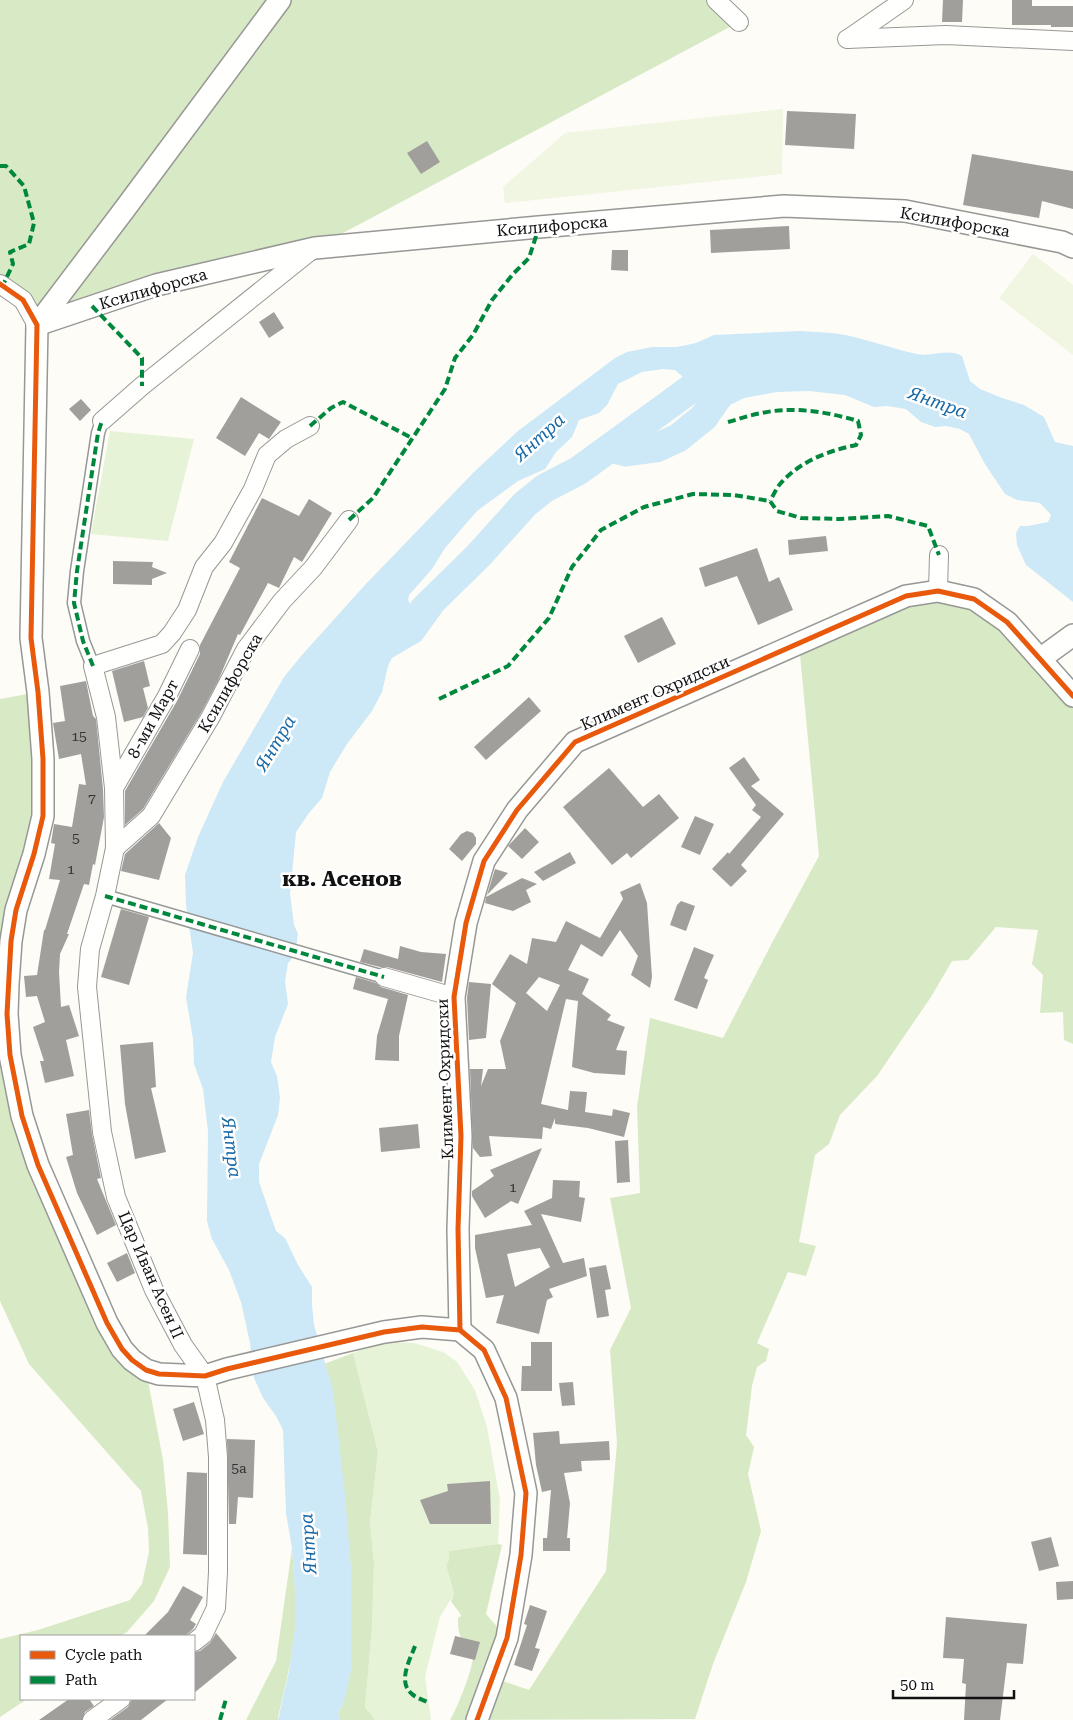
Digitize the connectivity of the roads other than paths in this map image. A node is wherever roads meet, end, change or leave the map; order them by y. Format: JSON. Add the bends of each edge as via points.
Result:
{"nodes":[{"id":1,"x":280,"y":0,"type":"edge"},
{"id":2,"x":716,"y":0,"type":"edge"},
{"id":3,"x":904,"y":0,"type":"edge"},
{"id":4,"x":738,"y":22,"type":"dead end"},
{"id":5,"x":1073,"y":41,"type":"edge"},
{"id":6,"x":1073,"y":247,"type":"edge"},
{"id":7,"x":315,"y":248,"type":"junction"},
{"id":8,"x":0,"y":284,"type":"edge"},
{"id":9,"x":37,"y":325,"type":"junction"},
{"id":10,"x":102,"y":421,"type":"joint"},
{"id":11,"x":310,"y":426,"type":"dead end"},
{"id":12,"x":349,"y":520,"type":"dead end"},
{"id":13,"x":938,"y":554,"type":"dead end"},
{"id":14,"x":938,"y":591,"type":"junction"},
{"id":15,"x":1066,"y":640,"type":"edge"},
{"id":16,"x":190,"y":649,"type":"dead end"},
{"id":17,"x":1040,"y":659,"type":"junction"},
{"id":18,"x":93,"y":666,"type":"junction"},
{"id":19,"x":1073,"y":696,"type":"edge"},
{"id":20,"x":114,"y":788,"type":"junction"},
{"id":21,"x":115,"y":848,"type":"junction"},
{"id":22,"x":105,"y":896,"type":"junction"},
{"id":23,"x":384,"y":976,"type":"joint"},
{"id":24,"x":454,"y":997,"type":"junction"},
{"id":25,"x":460,"y":1330,"type":"junction"},
{"id":26,"x":205,"y":1376,"type":"junction"},
{"id":27,"x":195,"y":1641,"type":"edge"},
{"id":28,"x":120,"y":1700,"type":"edge"},
{"id":29,"x":92,"y":1720,"type":"edge"},
{"id":30,"x":478,"y":1720,"type":"edge"}],
"edges":[{"from":1,"to":9,"type":"street"},
{"from":2,"to":4,"type":"street"},
{"from":3,"to":5,"type":"street","via":[[847,39],[946,35]]},
{"from":6,"to":7,"type":"street","name":"Ксилифорска","via":[[1062,242],[906,212],[784,206]]},
{"from":7,"to":9,"type":"street","name":"Ксилифорска","via":[[156,285]]},
{"from":7,"to":10,"type":"street"},
{"from":8,"to":9,"type":"street","via":[[23,300]]},
{"from":9,"to":26,"type":"street","via":[[31,638],[38,692],[42,816],[16,910],[11,941],[7,1014],[10,1055],[22,1116],[38,1165],[107,1323],[122,1349],[146,1370],[159,1374]]},
{"from":10,"to":18,"type":"street","via":[[74,603]]},
{"from":11,"to":18,"type":"street","via":[[286,439],[268,455],[253,490],[222,544],[204,567],[188,610],[172,633],[162,644]]},
{"from":12,"to":21,"type":"street","name":"Ксилифорска","via":[[246,649],[152,816]]},
{"from":13,"to":14,"type":"street"},
{"from":14,"to":17,"type":"street","name":"Климент Охридски","via":[[974,599],[1007,622]]},
{"from":14,"to":24,"type":"street","name":"Климент Охридски","via":[[906,596],[575,742],[517,810],[484,861],[466,922]]},
{"from":15,"to":17,"type":"street"},
{"from":16,"to":20,"type":"street","name":"8-ми Март","via":[[168,696]]},
{"from":17,"to":19,"type":"street","name":"Климент Охридски"},
{"from":18,"to":20,"type":"street","name":"Цар Иван Асен II","via":[[106,717]]},
{"from":20,"to":21,"type":"street","name":"Цар Иван Асен II"},
{"from":21,"to":22,"type":"street","name":"Цар Иван Асен II"},
{"from":22,"to":23,"type":"street"},
{"from":22,"to":26,"type":"street","name":"Цар Иван Асен II","via":[[90,949],[87,986],[102,1132],[116,1197],[154,1290],[183,1345]]},
{"from":23,"to":24,"type":"street"},
{"from":24,"to":25,"type":"street","name":"Климент Охридски","via":[[461,1136],[458,1229]]},
{"from":25,"to":26,"type":"street","via":[[422,1327],[384,1332]]},
{"from":25,"to":30,"type":"street","via":[[484,1350],[506,1398],[526,1493],[521,1556],[508,1638]]},
{"from":26,"to":27,"type":"street","name":"Цар Иван Асен II","via":[[215,1420],[218,1457],[218,1572],[216,1608],[202,1635]]},
{"from":28,"to":29,"type":"street"}]}
